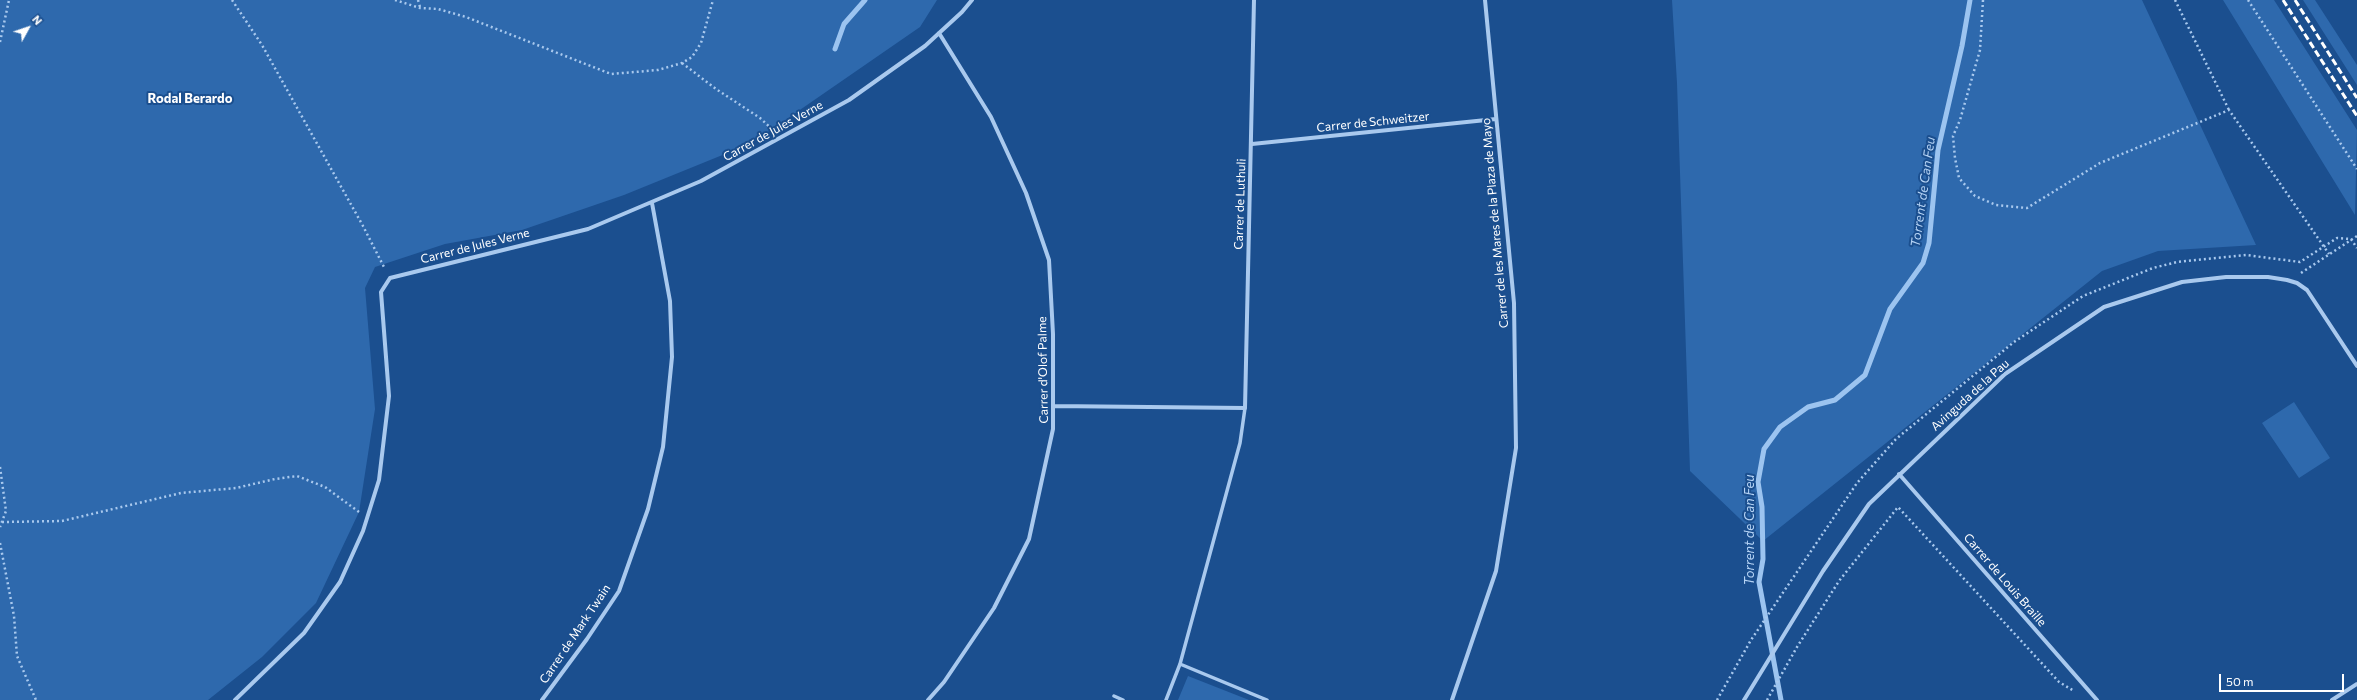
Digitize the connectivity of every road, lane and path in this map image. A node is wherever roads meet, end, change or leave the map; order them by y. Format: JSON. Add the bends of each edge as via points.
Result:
{"nodes":[{"id":1,"x":9,"y":0,"type":"edge"},
{"id":2,"x":232,"y":0,"type":"edge"},
{"id":3,"x":395,"y":0,"type":"edge"},
{"id":4,"x":418,"y":0,"type":"edge"},
{"id":5,"x":713,"y":0,"type":"edge"},
{"id":6,"x":972,"y":0,"type":"edge"},
{"id":7,"x":1254,"y":0,"type":"edge"},
{"id":8,"x":1485,"y":0,"type":"edge"},
{"id":9,"x":1983,"y":0,"type":"edge"},
{"id":10,"x":2175,"y":0,"type":"edge"},
{"id":11,"x":2248,"y":0,"type":"edge"},
{"id":12,"x":420,"y":8,"type":"junction"},
{"id":13,"x":939,"y":33,"type":"junction"},
{"id":14,"x":0,"y":42,"type":"edge"},
{"id":15,"x":682,"y":63,"type":"junction"},
{"id":16,"x":2229,"y":110,"type":"junction"},
{"id":17,"x":1496,"y":119,"type":"junction"},
{"id":18,"x":782,"y":138,"type":"junction"},
{"id":19,"x":1252,"y":144,"type":"junction"},
{"id":20,"x":2357,"y":169,"type":"edge"},
{"id":21,"x":652,"y":203,"type":"junction"},
{"id":22,"x":2357,"y":236,"type":"edge"},
{"id":23,"x":2352,"y":240,"type":"junction"},
{"id":24,"x":2357,"y":248,"type":"edge"},
{"id":25,"x":2329,"y":254,"type":"junction"},
{"id":26,"x":390,"y":278,"type":"junction"},
{"id":27,"x":2290,"y":280,"type":"junction"},
{"id":28,"x":2357,"y":366,"type":"edge"},
{"id":29,"x":1053,"y":406,"type":"junction"},
{"id":30,"x":1245,"y":408,"type":"junction"},
{"id":31,"x":0,"y":467,"type":"edge"},
{"id":32,"x":1899,"y":474,"type":"junction"},
{"id":33,"x":367,"y":517,"type":"junction"},
{"id":34,"x":2,"y":522,"type":"junction"},
{"id":35,"x":0,"y":527,"type":"edge"},
{"id":36,"x":0,"y":543,"type":"edge"},
{"id":37,"x":1180,"y":664,"type":"junction"},
{"id":38,"x":2357,"y":684,"type":"edge"},
{"id":39,"x":2077,"y":693,"type":"dead end"},
{"id":40,"x":1114,"y":696,"type":"dead end"},
{"id":41,"x":36,"y":700,"type":"edge"},
{"id":42,"x":235,"y":700,"type":"edge"},
{"id":43,"x":542,"y":700,"type":"edge"},
{"id":44,"x":928,"y":700,"type":"edge"},
{"id":45,"x":1123,"y":700,"type":"edge"},
{"id":46,"x":1166,"y":700,"type":"edge"},
{"id":47,"x":1267,"y":700,"type":"edge"},
{"id":48,"x":1452,"y":700,"type":"edge"},
{"id":49,"x":1717,"y":700,"type":"edge"},
{"id":50,"x":1744,"y":700,"type":"edge"},
{"id":51,"x":1767,"y":700,"type":"edge"},
{"id":52,"x":2097,"y":700,"type":"edge"},
{"id":53,"x":2332,"y":700,"type":"edge"}],
"edges":[{"from":1,"to":14,"type":"path"},
{"from":2,"to":26,"type":"path","via":[[262,45],[364,226]]},
{"from":3,"to":12,"type":"path"},
{"from":4,"to":12,"type":"path"},
{"from":5,"to":15,"type":"path","via":[[701,43],[692,57]]},
{"from":6,"to":13,"type":"street","name":"Carrer de Jules Verne"},
{"from":7,"to":19,"type":"street","name":"Carrer de Luthuli"},
{"from":8,"to":17,"type":"street","name":"Carrer de les Mares de la Plaza de Mayo"},
{"from":9,"to":16,"type":"path","via":[[1980,50],[1953,136],[1960,178],[1975,196],[1996,205],[2027,208],[2100,163]]},
{"from":10,"to":16,"type":"path"},
{"from":11,"to":20,"type":"path"},
{"from":12,"to":15,"type":"path","via":[[466,17],[611,74],[639,73]]},
{"from":13,"to":18,"type":"street","name":"Carrer de Jules Verne","via":[[925,46],[849,100]]},
{"from":13,"to":29,"type":"street","name":"Carrer d'Olof Palme","via":[[991,117],[1026,193],[1049,260]]},
{"from":15,"to":18,"type":"path","via":[[716,90],[760,118]]},
{"from":16,"to":25,"type":"path"},
{"from":17,"to":19,"type":"street","name":"Carrer de Schweitzer"},
{"from":17,"to":48,"type":"street","name":"Carrer de les Mares de la Plaza de Mayo","via":[[1514,304],[1516,448],[1496,571]]},
{"from":18,"to":21,"type":"street","name":"Carrer de Jules Verne","via":[[701,181]]},
{"from":19,"to":30,"type":"street","name":"Carrer de Luthuli"},
{"from":21,"to":26,"type":"street","name":"Carrer de Jules Verne","via":[[588,229]]},
{"from":21,"to":43,"type":"street","name":"Carrer de Mark Twain","via":[[670,301],[672,357],[663,447],[648,509],[618,591],[587,640]]},
{"from":22,"to":23,"type":"path"},
{"from":23,"to":24,"type":"path"},
{"from":23,"to":25,"type":"path"},
{"from":23,"to":49,"type":"path","via":[[2337,238],[2300,262],[2246,255],[2177,262],[2152,268],[2083,296],[2014,342],[1896,439],[1857,483],[1751,640]]},
{"from":25,"to":27,"type":"path"},
{"from":26,"to":33,"type":"street","via":[[381,292],[389,396],[379,480]]},
{"from":27,"to":28,"type":"street","name":"Avinguda de la Pau","via":[[2303,286],[2314,299]]},
{"from":27,"to":32,"type":"street","name":"Avinguda de la Pau","via":[[2226,277],[2182,282],[2104,307],[2005,374]]},
{"from":29,"to":30,"type":"street"},
{"from":29,"to":44,"type":"street","name":"Carrer d'Olof Palme","via":[[1054,429],[1030,539],[994,608],[944,682]]},
{"from":30,"to":37,"type":"street","via":[[1240,443]]},
{"from":31,"to":34,"type":"path","via":[[6,511]]},
{"from":32,"to":50,"type":"street","name":"Avinguda de la Pau","via":[[1869,504],[1823,570]]},
{"from":32,"to":52,"type":"street","name":"Carrer de Louis Braille"},
{"from":33,"to":34,"type":"path","via":[[324,487],[297,476],[236,488],[181,493],[62,521]]},
{"from":33,"to":42,"type":"street","via":[[340,582],[304,633]]},
{"from":34,"to":35,"type":"path"},
{"from":36,"to":41,"type":"path","via":[[14,616],[17,656]]},
{"from":37,"to":46,"type":"street"},
{"from":37,"to":47,"type":"street"},
{"from":38,"to":53,"type":"street"},
{"from":39,"to":51,"type":"path","via":[[2059,682],[1898,507],[1840,581],[1797,647]]},
{"from":40,"to":45,"type":"street"}]}
